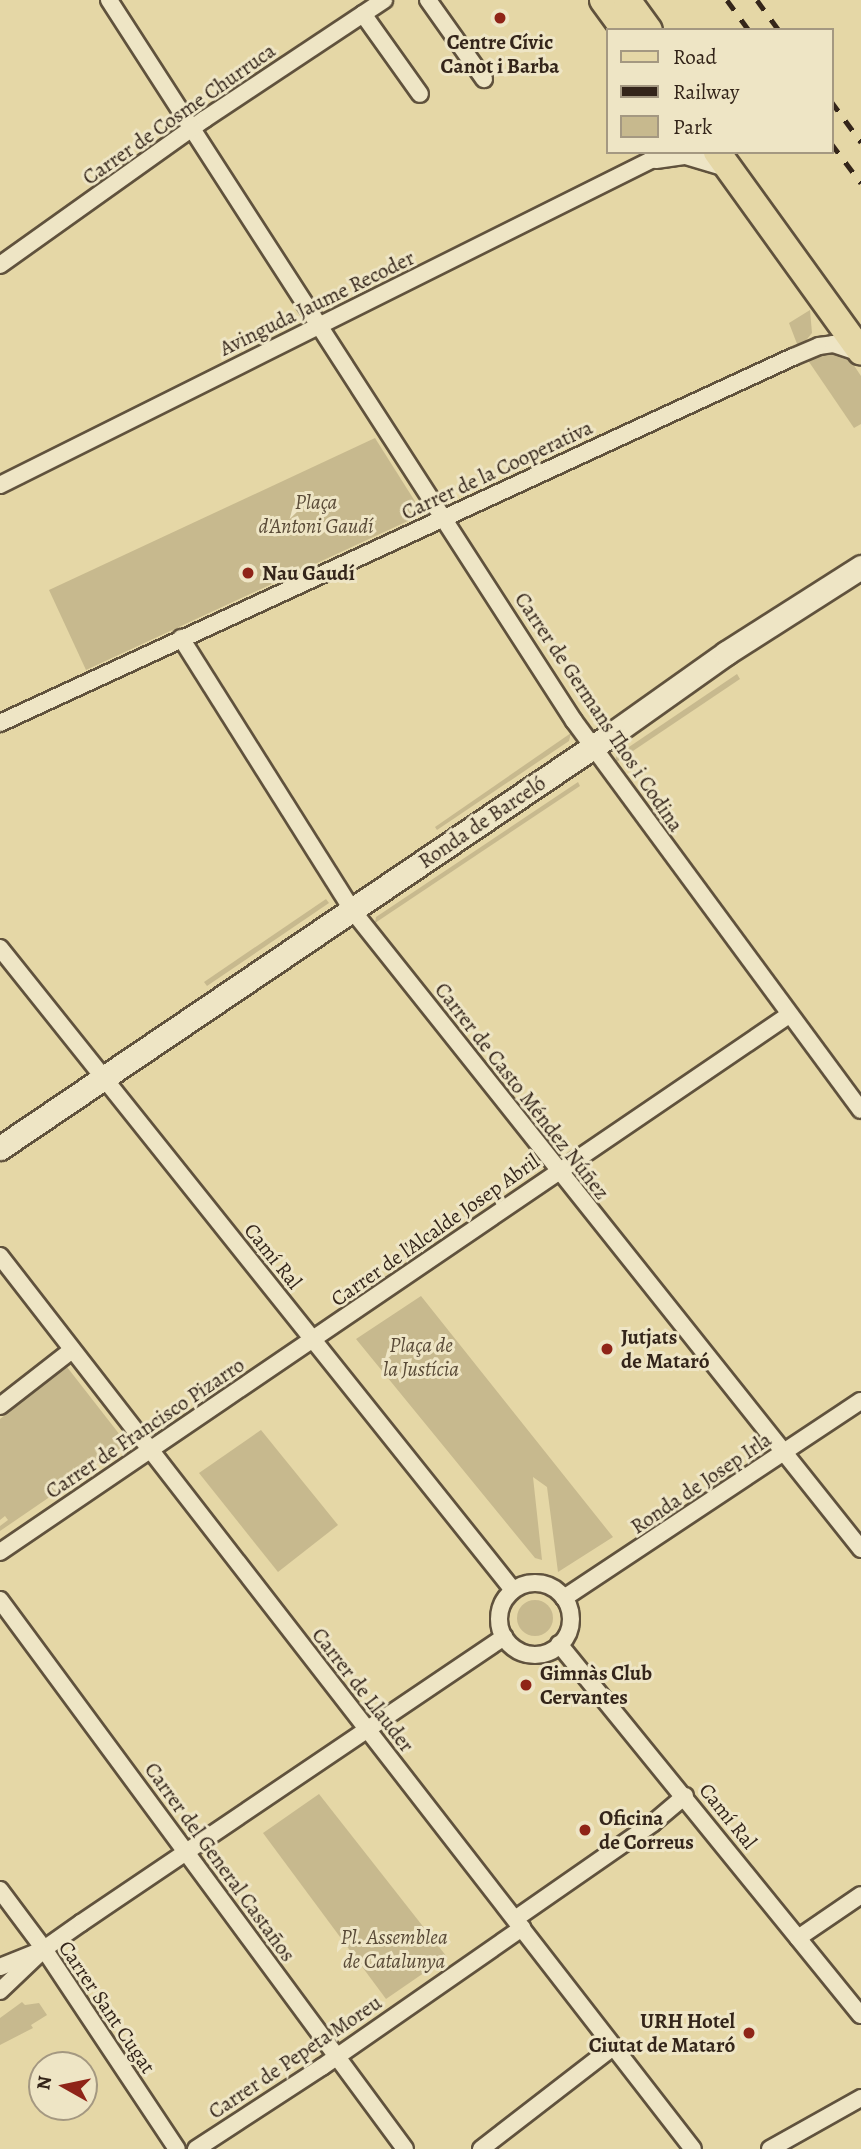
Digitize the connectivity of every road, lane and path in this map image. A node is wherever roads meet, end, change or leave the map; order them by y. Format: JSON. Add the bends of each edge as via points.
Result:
{"nodes":[{"id":1,"x":109,"y":0,"type":"edge"},
{"id":2,"x":384,"y":0,"type":"edge"},
{"id":3,"x":428,"y":0,"type":"edge"},
{"id":4,"x":603,"y":0,"type":"edge"},
{"id":5,"x":627,"y":0,"type":"edge"},
{"id":6,"x":363,"y":14,"type":"junction"},
{"id":7,"x":624,"y":28,"type":"edge"},
{"id":8,"x":648,"y":28,"type":"edge"},
{"id":9,"x":484,"y":79,"type":"dead end"},
{"id":10,"x":420,"y":94,"type":"dead end"},
{"id":11,"x":192,"y":128,"type":"junction"},
{"id":12,"x":661,"y":156,"type":"edge"},
{"id":13,"x":729,"y":158,"type":"edge"},
{"id":14,"x":0,"y":265,"type":"edge"},
{"id":15,"x":861,"y":320,"type":"edge"},
{"id":16,"x":318,"y":326,"type":"junction"},
{"id":17,"x":861,"y":353,"type":"edge"},
{"id":18,"x":0,"y":485,"type":"edge"},
{"id":19,"x":446,"y":517,"type":"junction"},
{"id":20,"x":861,"y":567,"type":"edge"},
{"id":21,"x":181,"y":638,"type":"junction"},
{"id":22,"x":0,"y":723,"type":"edge"},
{"id":23,"x":593,"y":747,"type":"junction"},
{"id":24,"x":352,"y":910,"type":"junction"},
{"id":25,"x":0,"y":948,"type":"edge"},
{"id":26,"x":789,"y":1015,"type":"junction"},
{"id":27,"x":103,"y":1079,"type":"junction"},
{"id":28,"x":861,"y":1110,"type":"edge"},
{"id":29,"x":0,"y":1148,"type":"edge"},
{"id":30,"x":558,"y":1170,"type":"junction"},
{"id":31,"x":0,"y":1256,"type":"edge"},
{"id":32,"x":313,"y":1338,"type":"junction"},
{"id":33,"x":72,"y":1350,"type":"junction"},
{"id":34,"x":861,"y":1401,"type":"edge"},
{"id":35,"x":0,"y":1406,"type":"edge"},
{"id":36,"x":151,"y":1450,"type":"junction"},
{"id":37,"x":784,"y":1452,"type":"junction"},
{"id":38,"x":861,"y":1549,"type":"edge"},
{"id":39,"x":0,"y":1552,"type":"edge"},
{"id":40,"x":513,"y":1590,"type":"junction"},
{"id":41,"x":564,"y":1598,"type":"junction"},
{"id":42,"x":0,"y":1600,"type":"edge"},
{"id":43,"x":504,"y":1637,"type":"junction"},
{"id":44,"x":559,"y":1644,"type":"junction"},
{"id":45,"x":367,"y":1730,"type":"junction"},
{"id":46,"x":685,"y":1796,"type":"junction"},
{"id":47,"x":188,"y":1852,"type":"junction"},
{"id":48,"x":0,"y":1889,"type":"edge"},
{"id":49,"x":861,"y":1895,"type":"edge"},
{"id":50,"x":518,"y":1924,"type":"junction"},
{"id":51,"x":798,"y":1937,"type":"junction"},
{"id":52,"x":44,"y":1949,"type":"junction"},
{"id":53,"x":0,"y":1967,"type":"edge"},
{"id":54,"x":0,"y":1991,"type":"edge"},
{"id":55,"x":861,"y":2015,"type":"edge"},
{"id":56,"x":613,"y":2047,"type":"junction"},
{"id":57,"x":337,"y":2057,"type":"junction"},
{"id":58,"x":861,"y":2098,"type":"edge"},
{"id":59,"x":177,"y":2149,"type":"edge"},
{"id":60,"x":196,"y":2149,"type":"edge"},
{"id":61,"x":405,"y":2149,"type":"edge"},
{"id":62,"x":481,"y":2149,"type":"edge"},
{"id":63,"x":692,"y":2149,"type":"edge"},
{"id":64,"x":770,"y":2149,"type":"edge"}],
"edges":[{"from":1,"to":11,"type":"street","name":"Carrer de Germans Thos i Codina"},
{"from":2,"to":6,"type":"street","name":"Carrer de Cosme Churruca"},
{"from":3,"to":9,"type":"street"},
{"from":4,"to":7,"type":"main road"},
{"from":5,"to":8,"type":"main road"},
{"from":6,"to":10,"type":"street"},
{"from":6,"to":11,"type":"street","name":"Carrer de Cosme Churruca"},
{"from":11,"to":14,"type":"street","name":"Carrer de Cosme Churruca"},
{"from":11,"to":16,"type":"street","name":"Carrer de Germans Thos i Codina"},
{"from":12,"to":13,"type":"street","name":"Avinguda Jaume Recoder"},
{"from":12,"to":16,"type":"street","name":"Avinguda Jaume Recoder"},
{"from":13,"to":15,"type":"main road"},
{"from":13,"to":17,"type":"main road"},
{"from":16,"to":18,"type":"street","name":"Avinguda Jaume Recoder"},
{"from":16,"to":19,"type":"street","name":"Carrer de Germans Thos i Codina"},
{"from":17,"to":19,"type":"street","name":"Carrer de la Cooperativa","via":[[843,346],[819,346]]},
{"from":19,"to":21,"type":"street","name":"Carrer de la Cooperativa"},
{"from":19,"to":23,"type":"street","name":"Carrer de Germans Thos i Codina"},
{"from":20,"to":23,"type":"street","name":"Ronda de Barceló","via":[[726,653]]},
{"from":21,"to":22,"type":"street","name":"Carrer de la Cooperativa"},
{"from":21,"to":24,"type":"street","name":"Carrer de Casto Méndez Núñez"},
{"from":23,"to":24,"type":"street","name":"Ronda de Barceló"},
{"from":23,"to":26,"type":"street","name":"Carrer de Germans Thos i Codina"},
{"from":24,"to":27,"type":"street","name":"Ronda de Barceló"},
{"from":24,"to":30,"type":"street","name":"Carrer de Casto Méndez Núñez"},
{"from":25,"to":27,"type":"street","name":"Camí Ral"},
{"from":26,"to":28,"type":"street","name":"Carrer de Germans Thos i Codina"},
{"from":26,"to":30,"type":"street","name":"Carrer de l'Alcalde Josep Abril"},
{"from":27,"to":29,"type":"street","name":"Ronda de Barceló"},
{"from":27,"to":32,"type":"street","name":"Camí Ral"},
{"from":30,"to":32,"type":"street","name":"Carrer de l'Alcalde Josep Abril"},
{"from":30,"to":37,"type":"street","name":"Carrer de Casto Méndez Núñez"},
{"from":31,"to":33,"type":"street","name":"Carrer de Llauder"},
{"from":32,"to":36,"type":"street","name":"Carrer de Francisco Pizarro"},
{"from":32,"to":40,"type":"street","name":"Camí Ral"},
{"from":33,"to":35,"type":"street"},
{"from":33,"to":36,"type":"street","name":"Carrer de Llauder"},
{"from":34,"to":37,"type":"street","name":"Ronda de Josep Irla"},
{"from":36,"to":39,"type":"street","name":"Carrer de Francisco Pizarro"},
{"from":36,"to":45,"type":"street","name":"Carrer de Llauder"},
{"from":37,"to":38,"type":"street","name":"Carrer de Casto Méndez Núñez"},
{"from":37,"to":41,"type":"street","name":"Ronda de Josep Irla"},
{"from":40,"to":41,"type":"street","via":[[541,1583]]},
{"from":40,"to":43,"type":"street","via":[[499,1618]]},
{"from":41,"to":44,"type":"street","via":[[570,1622]]},
{"from":42,"to":47,"type":"street","name":"Carrer del General Castaños"},
{"from":43,"to":44,"type":"street","via":[[529,1654],[544,1653]]},
{"from":43,"to":45,"type":"street"},
{"from":44,"to":46,"type":"street","name":"Camí Ral"},
{"from":45,"to":47,"type":"street"},
{"from":45,"to":50,"type":"street","name":"Carrer de Llauder"},
{"from":46,"to":50,"type":"street","name":"Carrer de Pepeta Moreu"},
{"from":46,"to":51,"type":"street","name":"Camí Ral"},
{"from":47,"to":52,"type":"street"},
{"from":47,"to":57,"type":"street","name":"Carrer del General Castaños"},
{"from":48,"to":52,"type":"street","name":"Carrer Sant Cugat"},
{"from":49,"to":51,"type":"street"},
{"from":50,"to":56,"type":"street","name":"Carrer de Llauder"},
{"from":50,"to":57,"type":"street","name":"Carrer de Pepeta Moreu"},
{"from":51,"to":55,"type":"street","name":"Camí Ral"},
{"from":52,"to":53,"type":"street"},
{"from":52,"to":54,"type":"street"},
{"from":52,"to":59,"type":"street","name":"Carrer Sant Cugat"},
{"from":56,"to":62,"type":"street"},
{"from":56,"to":63,"type":"street","name":"Carrer de Llauder"},
{"from":57,"to":60,"type":"street","name":"Carrer de Pepeta Moreu"},
{"from":57,"to":61,"type":"street","name":"Carrer del General Castaños"},
{"from":58,"to":64,"type":"street"}]}
